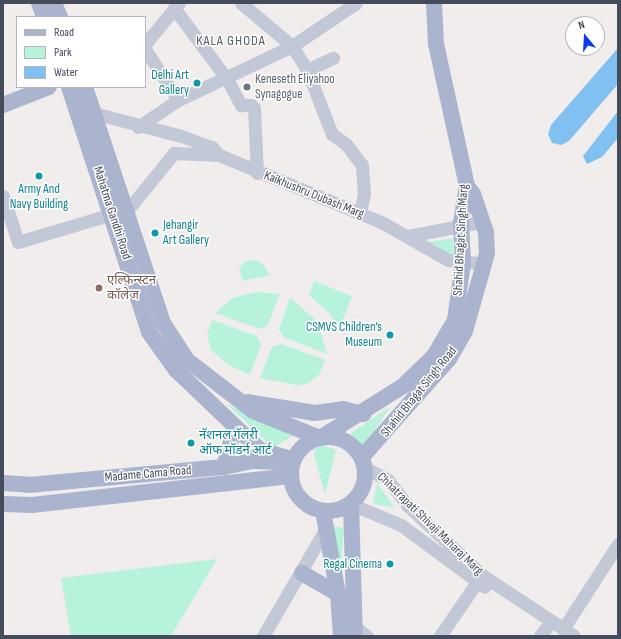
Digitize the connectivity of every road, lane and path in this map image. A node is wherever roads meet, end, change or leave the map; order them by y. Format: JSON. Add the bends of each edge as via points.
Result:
{"nodes":[{"id":1,"x":39,"y":3,"type":"edge"},
{"id":2,"x":54,"y":3,"type":"edge"},
{"id":3,"x":241,"y":3,"type":"edge"},
{"id":4,"x":356,"y":3,"type":"edge"},
{"id":5,"x":434,"y":3,"type":"edge"},
{"id":6,"x":177,"y":5,"type":"edge"},
{"id":7,"x":44,"y":16,"type":"edge"},
{"id":8,"x":60,"y":16,"type":"edge"},
{"id":9,"x":146,"y":43,"type":"edge"},
{"id":10,"x":292,"y":46,"type":"junction"},
{"id":11,"x":146,"y":51,"type":"edge"},
{"id":12,"x":333,"y":58,"type":"dead end"},
{"id":13,"x":307,"y":70,"type":"junction"},
{"id":14,"x":227,"y":79,"type":"junction"},
{"id":15,"x":46,"y":88,"type":"edge"},
{"id":16,"x":81,"y":97,"type":"edge"},
{"id":17,"x":178,"y":100,"type":"junction"},
{"id":18,"x":3,"y":105,"type":"edge"},
{"id":19,"x":138,"y":127,"type":"junction"},
{"id":20,"x":181,"y":136,"type":"junction"},
{"id":21,"x":174,"y":153,"type":"junction"},
{"id":22,"x":219,"y":155,"type":"junction"},
{"id":23,"x":257,"y":173,"type":"junction"},
{"id":24,"x":467,"y":186,"type":"junction"},
{"id":25,"x":3,"y":196,"type":"edge"},
{"id":26,"x":119,"y":213,"type":"junction"},
{"id":27,"x":360,"y":213,"type":"junction"},
{"id":28,"x":481,"y":222,"type":"junction"},
{"id":29,"x":461,"y":223,"type":"junction"},
{"id":30,"x":408,"y":236,"type":"junction"},
{"id":31,"x":463,"y":262,"type":"junction"},
{"id":32,"x":484,"y":264,"type":"junction"},
{"id":33,"x":409,"y":392,"type":"junction"},
{"id":34,"x":240,"y":401,"type":"junction"},
{"id":35,"x":363,"y":414,"type":"junction"},
{"id":36,"x":236,"y":427,"type":"junction"},
{"id":37,"x":320,"y":438,"type":"junction"},
{"id":38,"x":364,"y":463,"type":"junction"},
{"id":39,"x":292,"y":466,"type":"junction"},
{"id":40,"x":224,"y":467,"type":"junction"},
{"id":41,"x":3,"y":483,"type":"edge"},
{"id":42,"x":3,"y":504,"type":"edge"},
{"id":43,"x":351,"y":504,"type":"junction"},
{"id":44,"x":323,"y":511,"type":"junction"},
{"id":45,"x":326,"y":528,"type":"junction"},
{"id":46,"x":618,"y":544,"type":"edge"},
{"id":47,"x":302,"y":573,"type":"junction"},
{"id":48,"x":477,"y":582,"type":"junction"},
{"id":49,"x":338,"y":594,"type":"junction"},
{"id":50,"x":543,"y":632,"type":"edge"},
{"id":51,"x":359,"y":633,"type":"edge"},
{"id":52,"x":565,"y":634,"type":"edge"},
{"id":53,"x":263,"y":636,"type":"edge"},
{"id":54,"x":341,"y":636,"type":"edge"},
{"id":55,"x":440,"y":636,"type":"edge"}],
"edges":[{"from":1,"to":7,"type":"main road"},
{"from":2,"to":8,"type":"main road"},
{"from":3,"to":10,"type":"street"},
{"from":4,"to":10,"type":"street"},
{"from":5,"to":24,"type":"main road","name":"Shahid Bhagat Singh Marg","via":[[436,44]]},
{"from":6,"to":9,"type":"street"},
{"from":6,"to":14,"type":"street"},
{"from":10,"to":13,"type":"street"},
{"from":10,"to":14,"type":"street"},
{"from":11,"to":17,"type":"street"},
{"from":12,"to":13,"type":"street"},
{"from":13,"to":27,"type":"street","via":[[332,134],[346,144],[362,164],[364,194]]},
{"from":14,"to":17,"type":"street"},
{"from":14,"to":23,"type":"street","via":[[241,105],[251,104],[254,108]]},
{"from":15,"to":18,"type":"main road"},
{"from":16,"to":19,"type":"street","name":"Kaikhushru Dubash Marg"},
{"from":16,"to":26,"type":"main road","name":"Mahatma Gandhi Road"},
{"from":17,"to":19,"type":"street"},
{"from":19,"to":20,"type":"street","name":"Kaikhushru Dubash Marg"},
{"from":20,"to":21,"type":"street"},
{"from":20,"to":22,"type":"street","name":"Kaikhushru Dubash Marg","via":[[212,147]]},
{"from":21,"to":22,"type":"street","name":"Kaikhushru Dubash Marg"},
{"from":21,"to":26,"type":"street"},
{"from":22,"to":23,"type":"street","name":"Kaikhushru Dubash Marg"},
{"from":23,"to":27,"type":"street","name":"Kaikhushru Dubash Marg"},
{"from":24,"to":28,"type":"main road","name":"Shahid Bhagat Singh Road","via":[[473,194]]},
{"from":24,"to":29,"type":"main road","name":"Shahid Bhagat Singh Marg"},
{"from":25,"to":26,"type":"street","via":[[18,242]]},
{"from":26,"to":34,"type":"main road","via":[[162,324],[187,360]]},
{"from":26,"to":36,"type":"main road","name":"Mahatma Gandhi Road","via":[[149,332],[176,370]]},
{"from":27,"to":30,"type":"street","name":"Kaikhushru Dubash Marg"},
{"from":28,"to":29,"type":"street"},
{"from":28,"to":32,"type":"main road","name":"Shahid Bhagat Singh Road","via":[[487,239]]},
{"from":29,"to":30,"type":"street"},
{"from":29,"to":31,"type":"main road","name":"Shahid Bhagat Singh Marg"},
{"from":30,"to":31,"type":"street","name":"Kaikhushru Dubash Marg","via":[[448,260]]},
{"from":31,"to":32,"type":"street","name":"Kaikhushru Dubash Marg"},
{"from":31,"to":33,"type":"main road","name":"Shahid Bhagat Singh Marg","via":[[455,320]]},
{"from":32,"to":33,"type":"main road","name":"Shahid Bhagat Singh Road","via":[[465,331],[449,359]]},
{"from":33,"to":35,"type":"main road","name":"Shahid Bhagat Singh Marg"},
{"from":33,"to":38,"type":"main road","name":"Shahid Bhagat Singh Road"},
{"from":34,"to":35,"type":"main road","via":[[315,413],[343,409]]},
{"from":34,"to":37,"type":"main road","via":[[253,411]]},
{"from":35,"to":37,"type":"main road","name":"Shahid Bhagat Singh Marg"},
{"from":36,"to":39,"type":"main road","name":"Mahatma Gandhi Road","via":[[260,450]]},
{"from":36,"to":40,"type":"main road"},
{"from":37,"to":38,"type":"main road","via":[[345,440]]},
{"from":37,"to":39,"type":"main road","via":[[304,446]]},
{"from":38,"to":43,"type":"main road","via":[[365,484]]},
{"from":38,"to":52,"type":"street","name":"Chhatrapati Shivaji Maharaj Marg","via":[[387,478],[407,505],[482,575]]},
{"from":39,"to":40,"type":"main road","name":"Madame Cama Road","via":[[252,461]]},
{"from":39,"to":42,"type":"main road","name":"Madame Cama Road","via":[[32,505]]},
{"from":39,"to":44,"type":"main road","via":[[296,494],[303,503]]},
{"from":40,"to":41,"type":"main road","name":"Madame Cama Road","via":[[29,485]]},
{"from":43,"to":44,"type":"main road","via":[[338,511]]},
{"from":43,"to":48,"type":"street","via":[[401,525]]},
{"from":43,"to":51,"type":"main road"},
{"from":44,"to":45,"type":"main road"},
{"from":45,"to":47,"type":"street"},
{"from":45,"to":49,"type":"main road"},
{"from":46,"to":52,"type":"street"},
{"from":47,"to":49,"type":"main road"},
{"from":47,"to":53,"type":"street"},
{"from":48,"to":50,"type":"street"},
{"from":48,"to":55,"type":"street"},
{"from":49,"to":54,"type":"main road"},
{"from":50,"to":52,"type":"street"}]}
